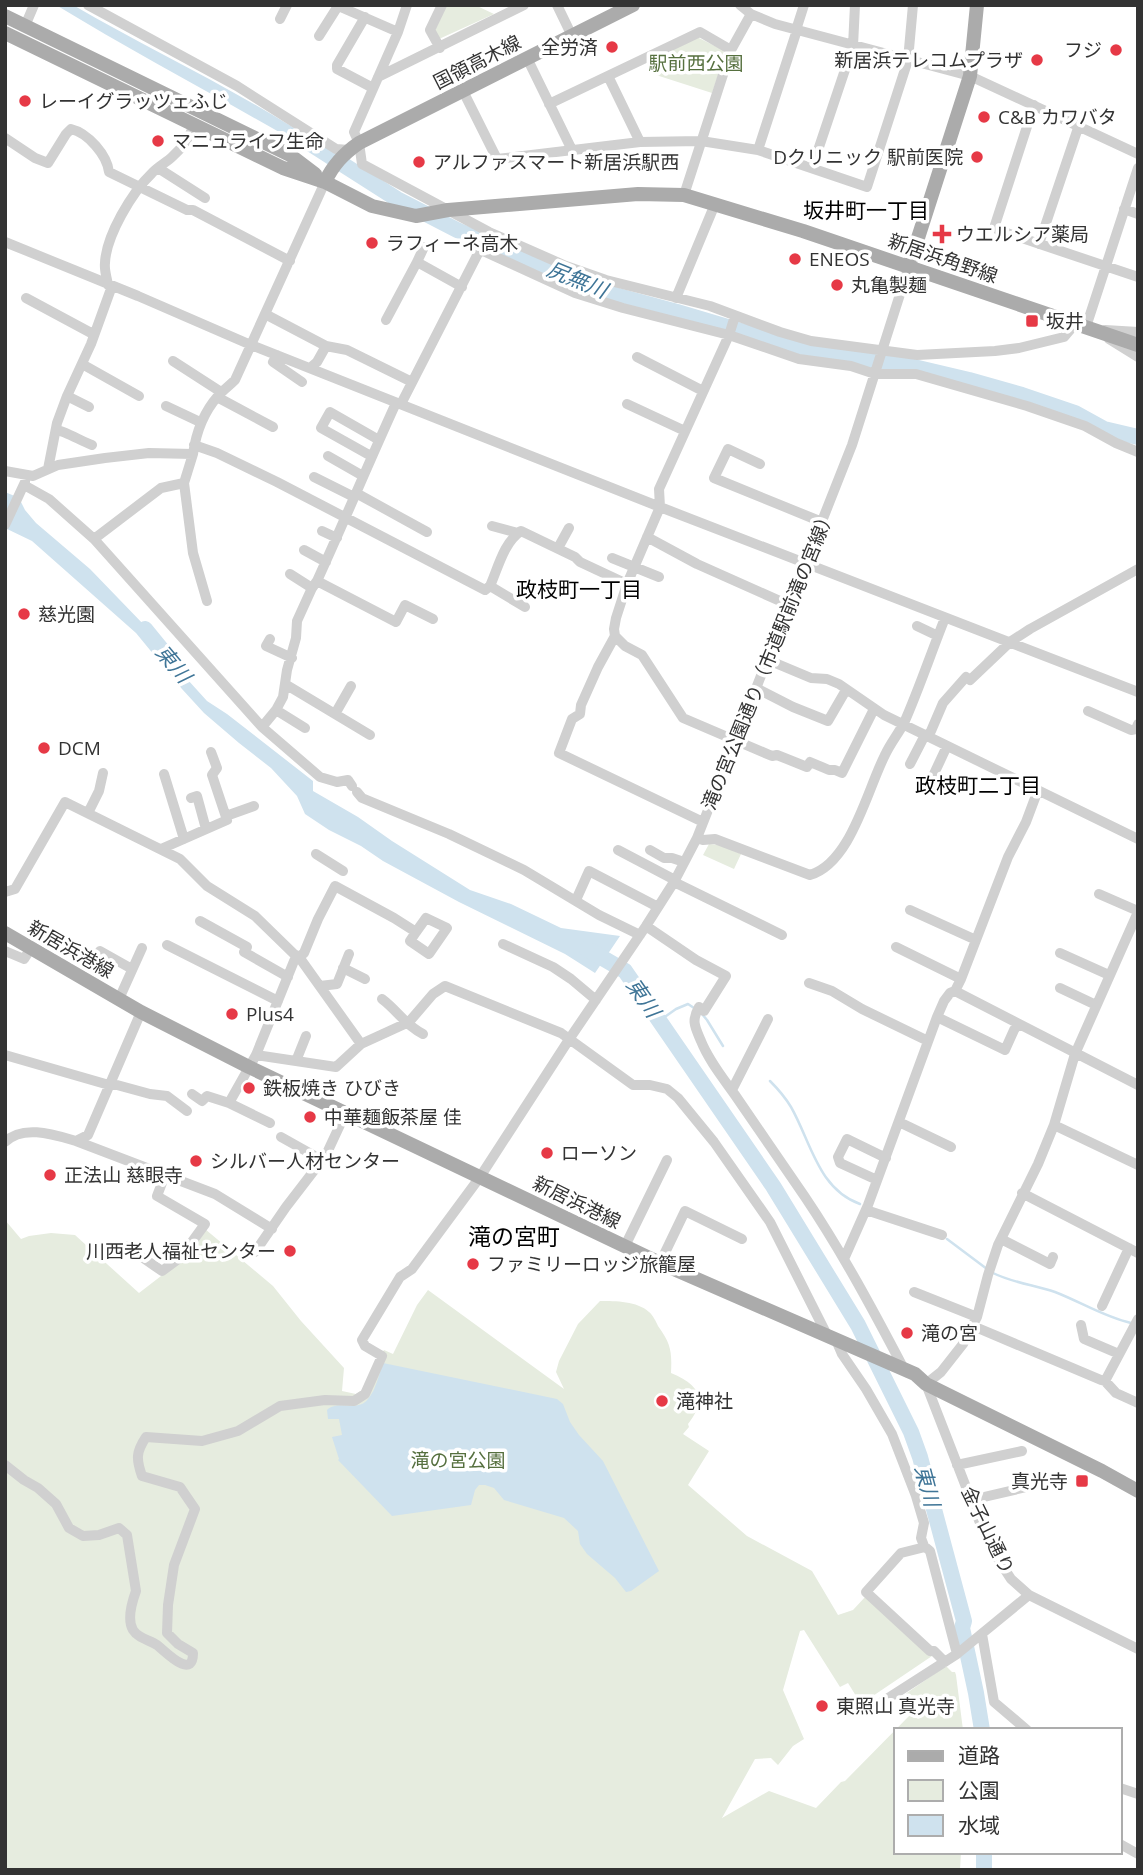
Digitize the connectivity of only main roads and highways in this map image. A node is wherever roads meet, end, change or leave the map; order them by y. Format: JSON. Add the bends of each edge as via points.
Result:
{"nodes":[{"id":1,"x":633,"y":5,"type":"edge"},
{"id":2,"x":977,"y":5,"type":"edge"},
{"id":3,"x":5,"y":17,"type":"edge"},
{"id":4,"x":5,"y":33,"type":"edge"},
{"id":5,"x":325,"y":182,"type":"junction"},
{"id":6,"x":909,"y":266,"type":"junction"},
{"id":7,"x":1138,"y":345,"type":"edge"},
{"id":8,"x":5,"y":933,"type":"edge"},
{"id":9,"x":1138,"y":1491,"type":"edge"}],
"edges":[{"from":1,"to":5,"type":"main road","name":"国領高木線","via":[[345,154]]},
{"from":2,"to":6,"type":"main road","via":[[970,76]]},
{"from":3,"to":5,"type":"main road","via":[[290,155]]},
{"from":4,"to":5,"type":"main road","via":[[283,168]]},
{"from":5,"to":6,"type":"main road","name":"新居浜角野線","via":[[372,206],[416,216],[638,194],[684,195]]},
{"from":6,"to":7,"type":"main road","name":"新居浜角野線"},
{"from":8,"to":9,"type":"main road","name":"新居浜港線","via":[[141,1012],[252,1061],[346,1112],[660,1263],[899,1366]]}]}
